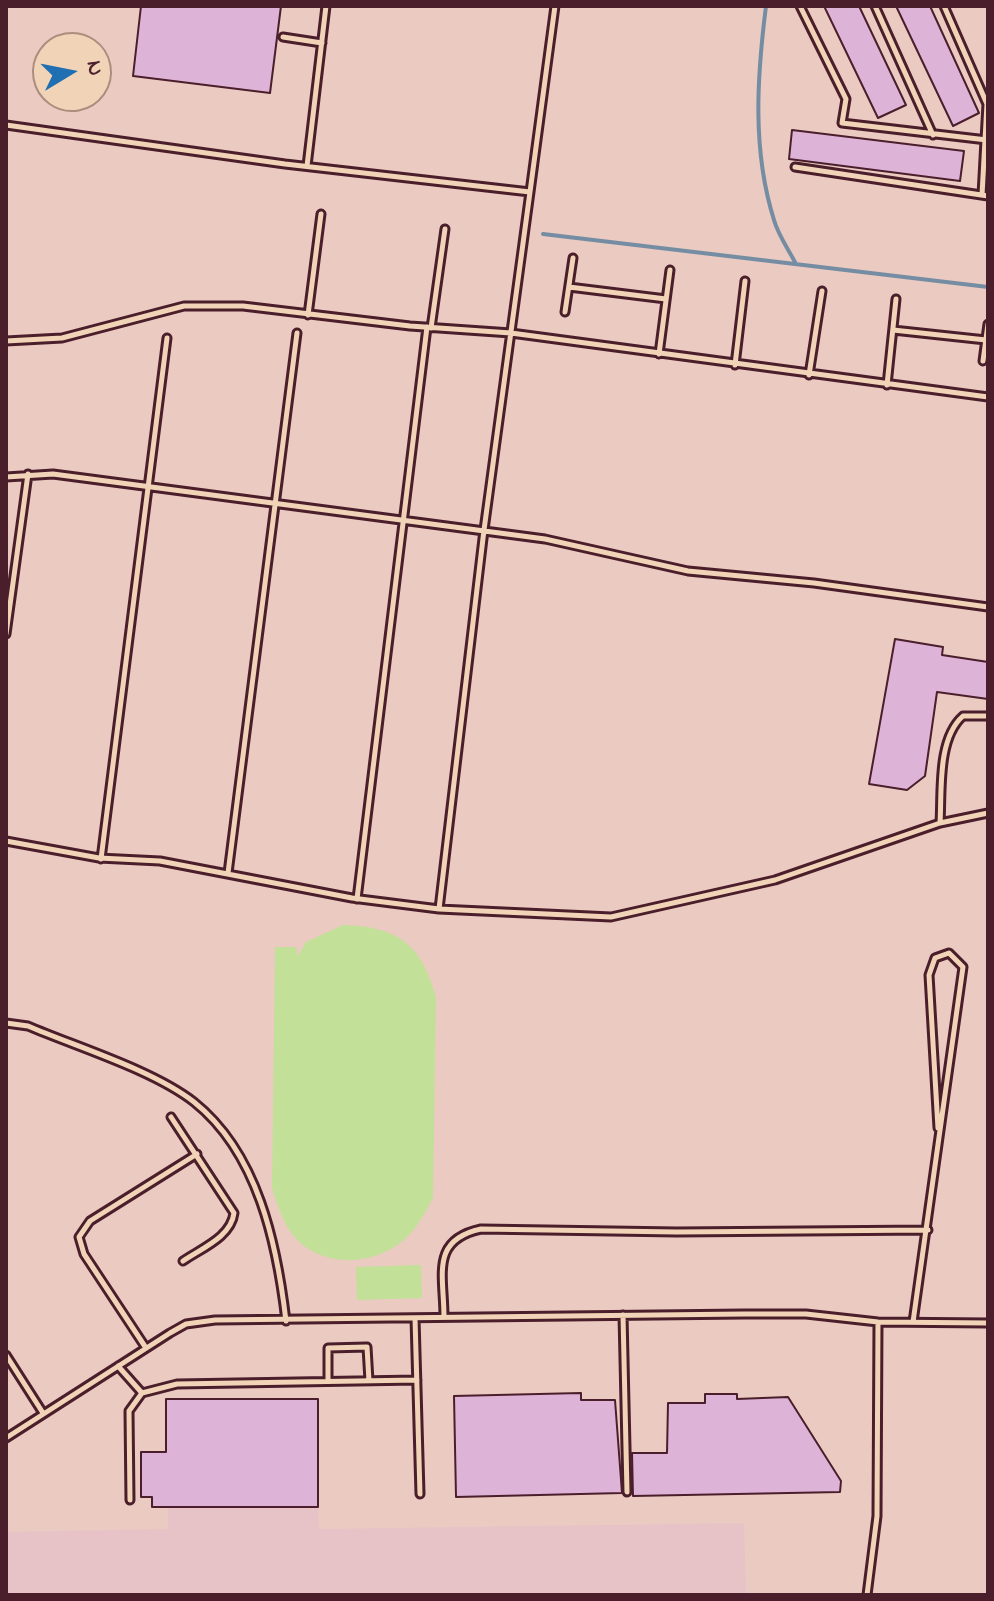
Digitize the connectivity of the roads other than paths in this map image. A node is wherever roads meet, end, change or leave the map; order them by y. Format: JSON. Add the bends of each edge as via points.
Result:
{"nodes":[{"id":1,"x":326,"y":6,"type":"edge"},
{"id":2,"x":555,"y":6,"type":"edge"},
{"id":3,"x":800,"y":6,"type":"edge"},
{"id":4,"x":875,"y":6,"type":"edge"},
{"id":5,"x":944,"y":6,"type":"edge"},
{"id":6,"x":283,"y":37,"type":"dead end"},
{"id":7,"x":322,"y":43,"type":"junction"},
{"id":8,"x":6,"y":125,"type":"edge"},
{"id":9,"x":933,"y":135,"type":"junction"},
{"id":10,"x":987,"y":140,"type":"edge"},
{"id":11,"x":307,"y":166,"type":"junction"},
{"id":12,"x":795,"y":167,"type":"dead end"},
{"id":13,"x":530,"y":192,"type":"junction"},
{"id":14,"x":985,"y":196,"type":"edge"},
{"id":15,"x":321,"y":214,"type":"dead end"},
{"id":16,"x":445,"y":229,"type":"dead end"},
{"id":17,"x":573,"y":258,"type":"dead end"},
{"id":18,"x":670,"y":270,"type":"dead end"},
{"id":19,"x":745,"y":281,"type":"dead end"},
{"id":20,"x":569,"y":287,"type":"junction"},
{"id":21,"x":822,"y":291,"type":"dead end"},
{"id":22,"x":666,"y":299,"type":"junction"},
{"id":23,"x":896,"y":299,"type":"dead end"},
{"id":24,"x":565,"y":312,"type":"dead end"},
{"id":25,"x":308,"y":315,"type":"junction"},
{"id":26,"x":988,"y":324,"type":"edge"},
{"id":27,"x":429,"y":328,"type":"junction"},
{"id":28,"x":893,"y":330,"type":"junction"},
{"id":29,"x":297,"y":333,"type":"dead end"},
{"id":30,"x":511,"y":333,"type":"junction"},
{"id":31,"x":167,"y":338,"type":"dead end"},
{"id":32,"x":986,"y":340,"type":"junction"},
{"id":33,"x":6,"y":341,"type":"edge"},
{"id":34,"x":659,"y":354,"type":"junction"},
{"id":35,"x":983,"y":361,"type":"dead end"},
{"id":36,"x":735,"y":365,"type":"junction"},
{"id":37,"x":809,"y":375,"type":"junction"},
{"id":38,"x":887,"y":385,"type":"junction"},
{"id":39,"x":988,"y":397,"type":"edge"},
{"id":40,"x":28,"y":474,"type":"junction"},
{"id":41,"x":6,"y":477,"type":"edge"},
{"id":42,"x":148,"y":488,"type":"junction"},
{"id":43,"x":276,"y":503,"type":"junction"},
{"id":44,"x":402,"y":520,"type":"junction"},
{"id":45,"x":484,"y":530,"type":"junction"},
{"id":46,"x":988,"y":607,"type":"edge"},
{"id":47,"x":6,"y":634,"type":"edge"},
{"id":48,"x":988,"y":716,"type":"edge"},
{"id":49,"x":988,"y":813,"type":"edge"},
{"id":50,"x":940,"y":823,"type":"junction"},
{"id":51,"x":6,"y":841,"type":"edge"},
{"id":52,"x":101,"y":859,"type":"junction"},
{"id":53,"x":228,"y":873,"type":"junction"},
{"id":54,"x":357,"y":899,"type":"junction"},
{"id":55,"x":439,"y":909,"type":"junction"},
{"id":56,"x":6,"y":1023,"type":"edge"},
{"id":57,"x":171,"y":1117,"type":"dead end"},
{"id":58,"x":938,"y":1128,"type":"junction"},
{"id":59,"x":197,"y":1154,"type":"junction"},
{"id":60,"x":928,"y":1230,"type":"junction"},
{"id":61,"x":183,"y":1261,"type":"dead end"},
{"id":62,"x":623,"y":1315,"type":"junction"},
{"id":63,"x":444,"y":1317,"type":"junction"},
{"id":64,"x":415,"y":1318,"type":"junction"},
{"id":65,"x":286,"y":1321,"type":"junction"},
{"id":66,"x":878,"y":1322,"type":"junction"},
{"id":67,"x":913,"y":1322,"type":"junction"},
{"id":68,"x":988,"y":1323,"type":"edge"},
{"id":69,"x":146,"y":1348,"type":"junction"},
{"id":70,"x":7,"y":1359,"type":"edge"},
{"id":71,"x":118,"y":1366,"type":"junction"},
{"id":72,"x":417,"y":1380,"type":"junction"},
{"id":73,"x":328,"y":1381,"type":"junction"},
{"id":74,"x":369,"y":1381,"type":"junction"},
{"id":75,"x":142,"y":1393,"type":"junction"},
{"id":76,"x":43,"y":1413,"type":"junction"},
{"id":77,"x":6,"y":1438,"type":"edge"},
{"id":78,"x":627,"y":1492,"type":"dead end"},
{"id":79,"x":420,"y":1494,"type":"dead end"},
{"id":80,"x":130,"y":1500,"type":"dead end"},
{"id":81,"x":867,"y":1595,"type":"edge"}],
"edges":[{"from":1,"to":7,"type":"lane"},
{"from":2,"to":13,"type":"lane"},
{"from":3,"to":9,"type":"lane","via":[[846,99],[842,123]]},
{"from":4,"to":9,"type":"lane"},
{"from":5,"to":10,"type":"lane","via":[[987,104]]},
{"from":6,"to":7,"type":"lane"},
{"from":7,"to":11,"type":"lane"},
{"from":8,"to":11,"type":"lane"},
{"from":9,"to":10,"type":"lane"},
{"from":10,"to":14,"type":"lane"},
{"from":11,"to":13,"type":"lane"},
{"from":12,"to":14,"type":"lane"},
{"from":13,"to":30,"type":"lane"},
{"from":15,"to":25,"type":"lane"},
{"from":16,"to":27,"type":"lane"},
{"from":17,"to":20,"type":"lane"},
{"from":18,"to":22,"type":"lane"},
{"from":19,"to":36,"type":"lane"},
{"from":20,"to":22,"type":"lane"},
{"from":20,"to":24,"type":"lane"},
{"from":21,"to":37,"type":"lane"},
{"from":22,"to":34,"type":"lane"},
{"from":23,"to":28,"type":"lane"},
{"from":25,"to":27,"type":"lane"},
{"from":25,"to":33,"type":"lane","via":[[243,306],[184,306],[62,338]]},
{"from":26,"to":32,"type":"lane"},
{"from":27,"to":30,"type":"lane"},
{"from":27,"to":44,"type":"lane"},
{"from":28,"to":32,"type":"lane"},
{"from":28,"to":38,"type":"lane"},
{"from":29,"to":43,"type":"lane"},
{"from":30,"to":34,"type":"lane"},
{"from":30,"to":45,"type":"lane"},
{"from":31,"to":42,"type":"lane"},
{"from":32,"to":35,"type":"lane"},
{"from":34,"to":36,"type":"lane"},
{"from":36,"to":37,"type":"lane"},
{"from":37,"to":38,"type":"lane"},
{"from":38,"to":39,"type":"lane"},
{"from":40,"to":41,"type":"lane"},
{"from":40,"to":42,"type":"lane"},
{"from":40,"to":47,"type":"lane"},
{"from":42,"to":43,"type":"lane"},
{"from":42,"to":52,"type":"lane"},
{"from":43,"to":44,"type":"lane"},
{"from":43,"to":53,"type":"lane"},
{"from":44,"to":45,"type":"lane"},
{"from":44,"to":54,"type":"lane"},
{"from":45,"to":46,"type":"lane","via":[[599,548],[688,571]]},
{"from":45,"to":55,"type":"lane"},
{"from":48,"to":50,"type":"lane","via":[[963,716],[953,724]]},
{"from":49,"to":50,"type":"lane"},
{"from":50,"to":55,"type":"lane","via":[[775,880],[611,917]]},
{"from":51,"to":52,"type":"lane"},
{"from":52,"to":53,"type":"lane","via":[[160,861]]},
{"from":53,"to":54,"type":"lane"},
{"from":54,"to":55,"type":"lane"},
{"from":56,"to":65,"type":"lane","via":[[28,1026],[165,1084],[215,1123],[249,1177],[267,1219],[277,1250]]},
{"from":57,"to":59,"type":"lane"},
{"from":58,"to":58,"type":"lane","via":[[929,975],[935,958],[949,953],[963,967]]},
{"from":58,"to":60,"type":"lane"},
{"from":59,"to":61,"type":"lane","via":[[226,1196],[233,1226]]},
{"from":59,"to":69,"type":"lane","via":[[90,1221],[79,1237],[84,1254]]},
{"from":60,"to":63,"type":"lane","via":[[481,1229],[448,1243]]},
{"from":60,"to":67,"type":"lane"},
{"from":62,"to":63,"type":"lane"},
{"from":62,"to":66,"type":"lane","via":[[806,1314]]},
{"from":62,"to":78,"type":"lane"},
{"from":63,"to":64,"type":"lane"},
{"from":64,"to":65,"type":"lane"},
{"from":64,"to":72,"type":"lane"},
{"from":65,"to":69,"type":"lane","via":[[186,1324]]},
{"from":66,"to":67,"type":"lane"},
{"from":66,"to":81,"type":"lane","via":[[877,1516]]},
{"from":67,"to":68,"type":"lane"},
{"from":69,"to":71,"type":"lane"},
{"from":70,"to":76,"type":"lane"},
{"from":71,"to":75,"type":"lane"},
{"from":71,"to":76,"type":"lane"},
{"from":72,"to":74,"type":"lane"},
{"from":72,"to":79,"type":"lane"},
{"from":73,"to":74,"type":"lane"},
{"from":73,"to":74,"type":"lane","via":[[328,1348],[367,1347]]},
{"from":73,"to":75,"type":"lane","via":[[177,1384]]},
{"from":75,"to":80,"type":"lane","via":[[129,1411]]},
{"from":76,"to":77,"type":"lane"}]}
